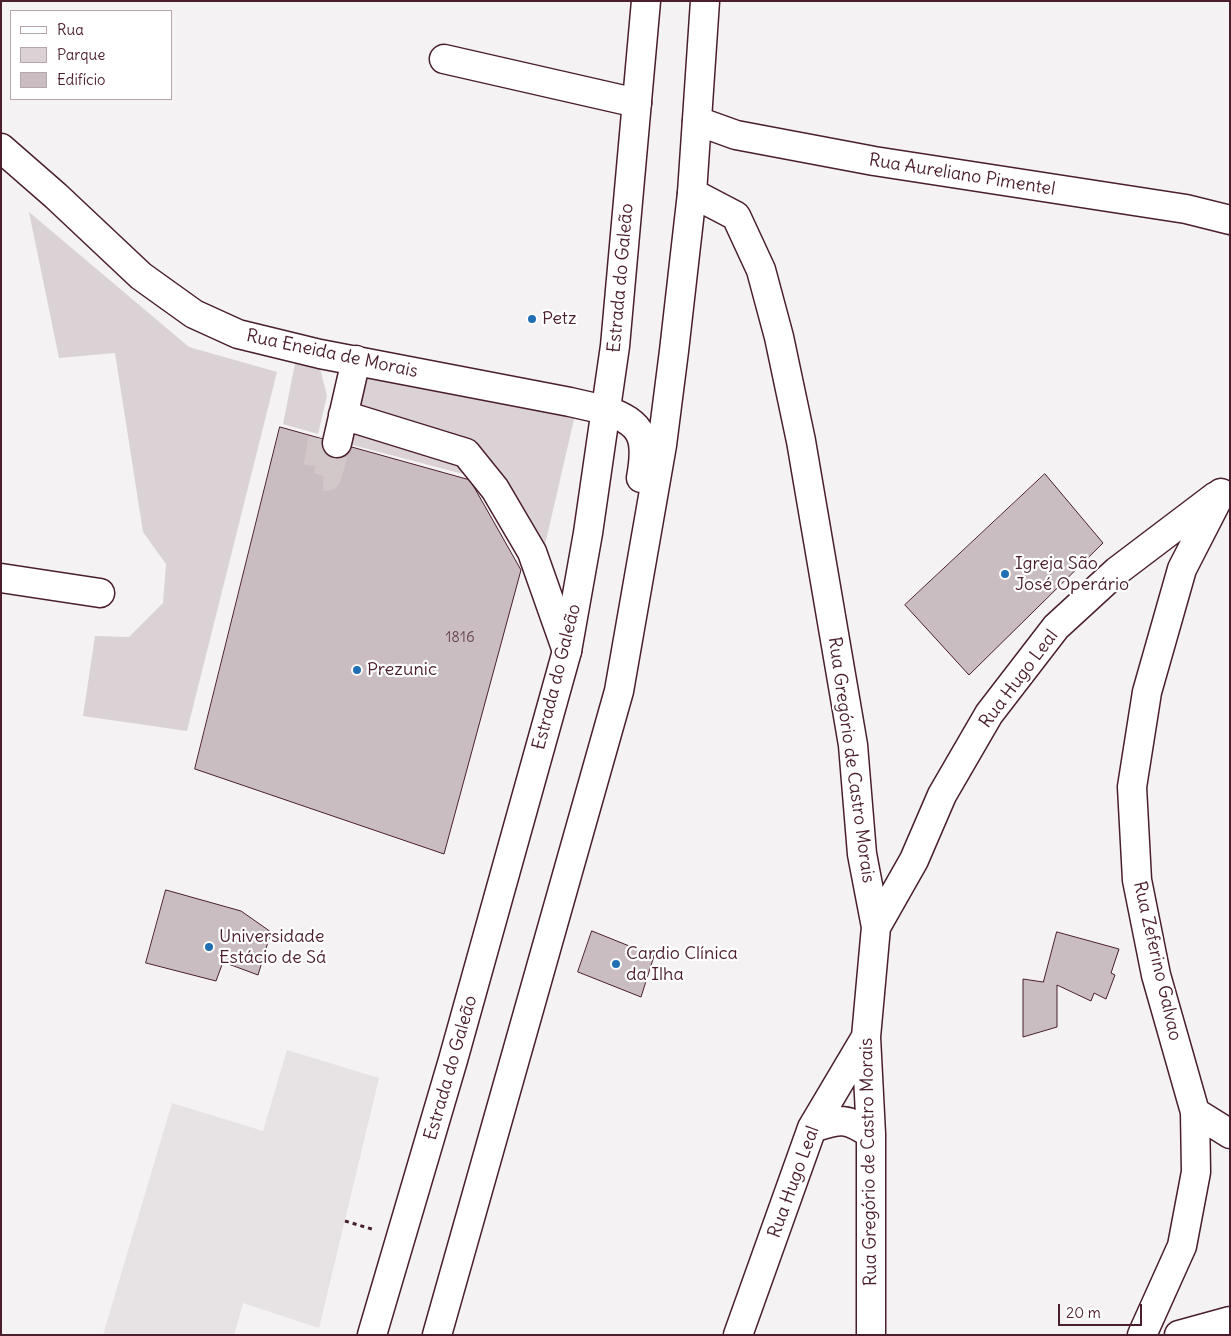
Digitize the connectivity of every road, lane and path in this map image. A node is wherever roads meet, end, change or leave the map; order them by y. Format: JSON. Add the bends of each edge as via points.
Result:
{"nodes":[{"id":1,"x":646,"y":1,"type":"edge"},
{"id":2,"x":705,"y":1,"type":"edge"},
{"id":3,"x":444,"y":59,"type":"dead end"},
{"id":4,"x":636,"y":103,"type":"junction"},
{"id":5,"x":697,"y":121,"type":"junction"},
{"id":6,"x":1,"y":148,"type":"edge"},
{"id":7,"x":692,"y":193,"type":"junction"},
{"id":8,"x":1230,"y":220,"type":"edge"},
{"id":9,"x":350,"y":359,"type":"junction"},
{"id":10,"x":606,"y":410,"type":"junction"},
{"id":11,"x":343,"y":415,"type":"junction"},
{"id":12,"x":1225,"y":489,"type":"edge"},
{"id":13,"x":1,"y":578,"type":"edge"},
{"id":14,"x":100,"y":593,"type":"dead end"},
{"id":15,"x":567,"y":651,"type":"junction"},
{"id":16,"x":619,"y":691,"type":"junction"},
{"id":17,"x":862,"y":854,"type":"junction"},
{"id":18,"x":914,"y":860,"type":"junction"},
{"id":19,"x":876,"y":927,"type":"junction"},
{"id":20,"x":866,"y":1037,"type":"junction"},
{"id":21,"x":1195,"y":1112,"type":"junction"},
{"id":22,"x":812,"y":1128,"type":"junction"},
{"id":23,"x":871,"y":1134,"type":"junction"},
{"id":24,"x":1230,"y":1134,"type":"edge"},
{"id":25,"x":1230,"y":1321,"type":"edge"},
{"id":26,"x":372,"y":1335,"type":"edge"},
{"id":27,"x":437,"y":1335,"type":"edge"},
{"id":28,"x":738,"y":1335,"type":"edge"},
{"id":29,"x":871,"y":1335,"type":"edge"},
{"id":30,"x":1142,"y":1335,"type":"edge"},
{"id":31,"x":1179,"y":1335,"type":"edge"}],
"edges":[{"from":1,"to":4,"type":"street","name":"Estrada do Galeão"},
{"from":2,"to":5,"type":"street"},
{"from":3,"to":4,"type":"street"},
{"from":4,"to":10,"type":"street","name":"Estrada do Galeão","via":[[615,346]]},
{"from":5,"to":7,"type":"street"},
{"from":5,"to":8,"type":"street","name":"Rua Aureliano Pimentel","via":[[736,135],[874,162],[1186,209]]},
{"from":6,"to":9,"type":"street","name":"Rua Eneida de Morais","via":[[141,276],[194,314],[238,334]]},
{"from":7,"to":16,"type":"street","via":[[662,445]]},
{"from":7,"to":17,"type":"street","name":"Rua Gregório de Castro Morais","via":[[736,216],[761,270],[779,337],[801,441],[853,745]]},
{"from":9,"to":10,"type":"street","name":"Rua Eneida de Morais"},
{"from":9,"to":11,"type":"street"},
{"from":9,"to":11,"type":"street","via":[[335,395],[330,441]]},
{"from":10,"to":15,"type":"street","name":"Estrada do Galeão"},
{"from":10,"to":16,"type":"street","name":"Rua Eneida de Morais","via":[[630,421],[640,431],[644,462],[620,603]]},
{"from":11,"to":15,"type":"street","via":[[466,453],[495,489],[532,552]]},
{"from":12,"to":18,"type":"street","name":"Rua Hugo Leal","via":[[1117,571],[1056,627],[989,714],[942,795]]},
{"from":12,"to":21,"type":"street","name":"Rua Zeferino Galvao","via":[[1182,569],[1147,692],[1132,787],[1137,880],[1156,975]]},
{"from":13,"to":14,"type":"street"},
{"from":15,"to":26,"type":"street","name":"Estrada do Galeão","via":[[453,1060]]},
{"from":16,"to":27,"type":"street"},
{"from":17,"to":18,"type":"street","via":[[872,863],[882,866],[895,867]]},
{"from":17,"to":19,"type":"street","name":"Rua Gregório de Castro Morais"},
{"from":18,"to":19,"type":"street","name":"Rua Hugo Leal"},
{"from":19,"to":20,"type":"street","name":"Rua Gregório de Castro Morais"},
{"from":20,"to":22,"type":"street","name":"Rua Hugo Leal"},
{"from":20,"to":23,"type":"street","name":"Rua Gregório de Castro Morais"},
{"from":21,"to":24,"type":"street"},
{"from":21,"to":30,"type":"street","name":"Rua Zeferino Galvao","via":[[1196,1172],[1182,1246]]},
{"from":22,"to":23,"type":"street","via":[[835,1120],[853,1123]]},
{"from":22,"to":28,"type":"street","name":"Rua Hugo Leal"},
{"from":23,"to":29,"type":"street","name":"Rua Gregório de Castro Morais"},
{"from":25,"to":31,"type":"street"}]}
